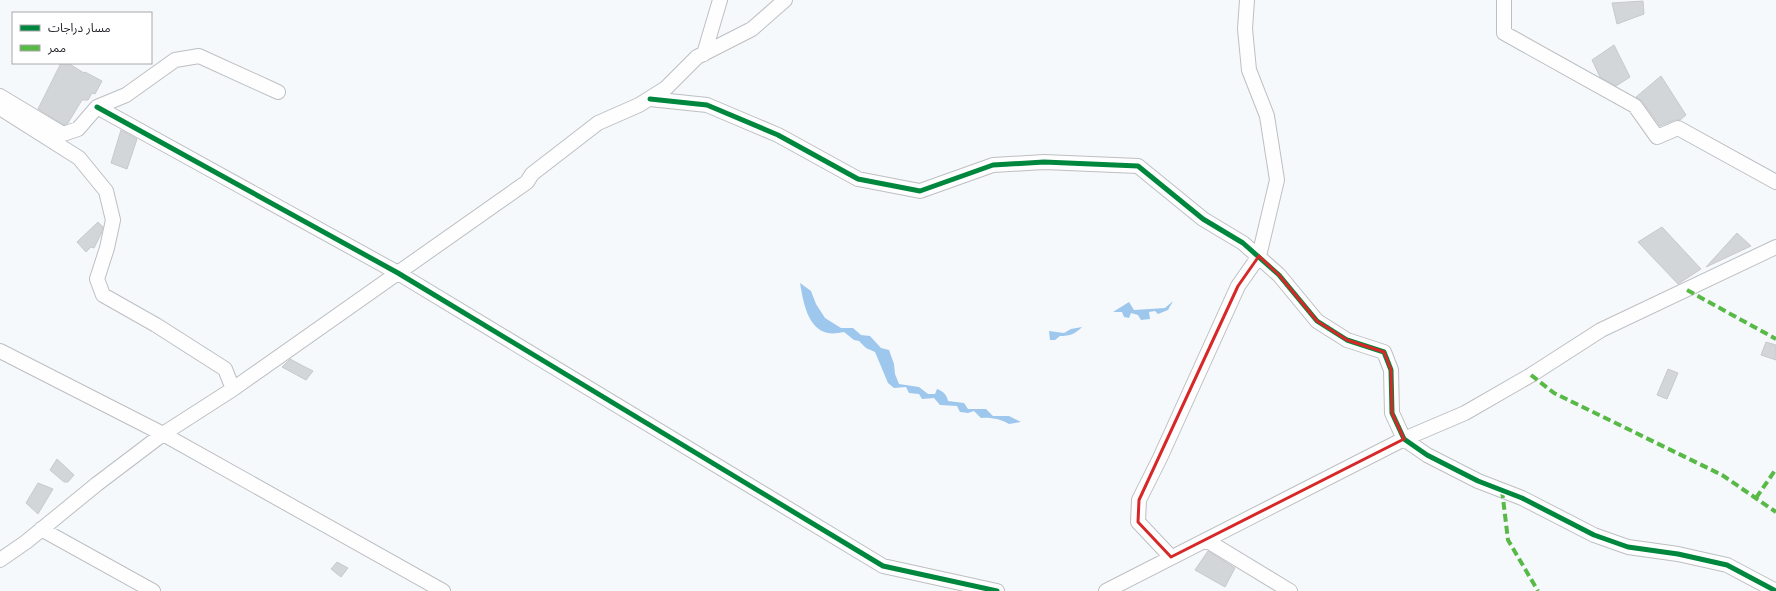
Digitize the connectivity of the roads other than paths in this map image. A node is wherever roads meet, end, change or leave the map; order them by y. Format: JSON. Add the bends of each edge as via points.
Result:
{"nodes":[{"id":1,"x":720,"y":0,"type":"edge"},
{"id":2,"x":785,"y":0,"type":"edge"},
{"id":3,"x":1247,"y":0,"type":"edge"},
{"id":4,"x":1504,"y":0,"type":"edge"},
{"id":5,"x":704,"y":54,"type":"junction"},
{"id":6,"x":278,"y":92,"type":"dead end"},
{"id":7,"x":0,"y":96,"type":"edge"},
{"id":8,"x":650,"y":98,"type":"junction"},
{"id":9,"x":97,"y":106,"type":"junction"},
{"id":10,"x":0,"y":108,"type":"edge"},
{"id":11,"x":1776,"y":182,"type":"edge"},
{"id":12,"x":1776,"y":247,"type":"edge"},
{"id":13,"x":1259,"y":256,"type":"junction"},
{"id":14,"x":398,"y":273,"type":"junction"},
{"id":15,"x":0,"y":351,"type":"edge"},
{"id":16,"x":233,"y":389,"type":"junction"},
{"id":17,"x":163,"y":434,"type":"junction"},
{"id":18,"x":1404,"y":439,"type":"junction"},
{"id":19,"x":41,"y":529,"type":"junction"},
{"id":20,"x":1206,"y":540,"type":"junction"},
{"id":21,"x":1171,"y":557,"type":"junction"},
{"id":22,"x":0,"y":560,"type":"edge"},
{"id":23,"x":154,"y":591,"type":"edge"},
{"id":24,"x":443,"y":591,"type":"edge"},
{"id":25,"x":997,"y":591,"type":"edge"},
{"id":26,"x":1106,"y":591,"type":"edge"},
{"id":27,"x":1290,"y":591,"type":"edge"},
{"id":28,"x":1776,"y":591,"type":"edge"}],
"edges":[{"from":1,"to":5,"type":"street"},
{"from":2,"to":5,"type":"street","via":[[752,29]]},
{"from":3,"to":13,"type":"street","via":[[1245,29],[1249,70],[1267,116],[1277,180]]},
{"from":4,"to":11,"type":"street","via":[[1504,34],[1635,106],[1657,137],[1678,128]]},
{"from":5,"to":8,"type":"street","via":[[697,57],[666,88]]},
{"from":6,"to":9,"type":"street","via":[[199,56],[175,60],[126,95]]},
{"from":7,"to":9,"type":"street","via":[[63,134],[78,129]]},
{"from":8,"to":13,"type":"street","via":[[707,105],[778,135],[858,179],[920,191],[993,165],[1044,162],[1138,166],[1203,219],[1243,243]]},
{"from":8,"to":14,"type":"street","via":[[598,123],[532,174],[527,182]]},
{"from":9,"to":14,"type":"street"},
{"from":10,"to":16,"type":"street","via":[[79,158],[106,191],[113,220],[97,279],[103,295],[156,325],[224,369]]},
{"from":12,"to":18,"type":"street","via":[[1601,330],[1465,413]]},
{"from":13,"to":18,"type":"street","via":[[1279,275],[1317,321],[1347,340],[1384,352],[1391,370],[1392,413]]},
{"from":13,"to":21,"type":"street","via":[[1238,286],[1139,500],[1138,522]]},
{"from":14,"to":16,"type":"street"},
{"from":14,"to":25,"type":"street","via":[[883,566]]},
{"from":15,"to":17,"type":"street"},
{"from":16,"to":17,"type":"street"},
{"from":17,"to":19,"type":"street"},
{"from":17,"to":24,"type":"street"},
{"from":18,"to":20,"type":"street"},
{"from":18,"to":28,"type":"street","via":[[1456,471],[1522,498],[1594,534],[1628,547],[1678,554],[1727,565]]},
{"from":19,"to":22,"type":"street"},
{"from":19,"to":23,"type":"street"},
{"from":20,"to":21,"type":"street"},
{"from":20,"to":27,"type":"street"},
{"from":21,"to":26,"type":"street"}]}
